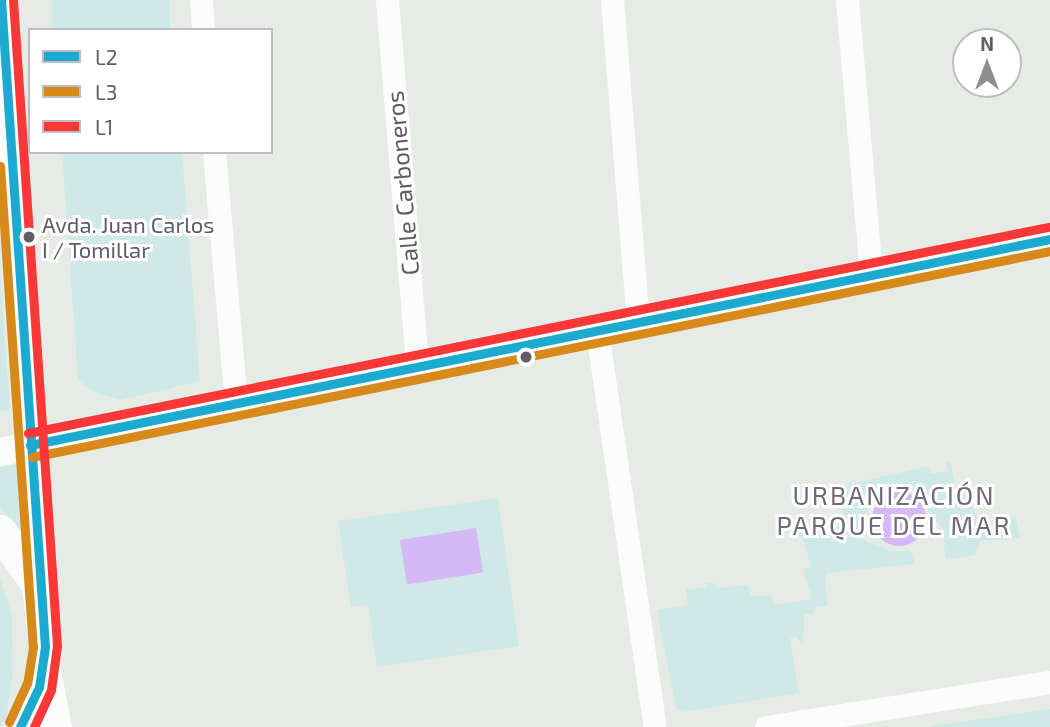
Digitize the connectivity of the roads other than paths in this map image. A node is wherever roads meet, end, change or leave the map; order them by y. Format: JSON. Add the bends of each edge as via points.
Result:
{"nodes":[{"id":1,"x":1,"y":0,"type":"edge"},
{"id":2,"x":201,"y":0,"type":"edge"},
{"id":3,"x":387,"y":0,"type":"edge"},
{"id":4,"x":612,"y":0,"type":"edge"},
{"id":5,"x":846,"y":0,"type":"edge"},
{"id":6,"x":203,"y":28,"type":"edge"},
{"id":7,"x":214,"y":154,"type":"edge"},
{"id":8,"x":1050,"y":239,"type":"edge"},
{"id":9,"x":871,"y":275,"type":"junction"},
{"id":10,"x":638,"y":322,"type":"junction"},
{"id":11,"x":597,"y":331,"type":"junction"},
{"id":12,"x":417,"y":367,"type":"junction"},
{"id":13,"x":236,"y":404,"type":"junction"},
{"id":14,"x":30,"y":445,"type":"junction"},
{"id":15,"x":0,"y":452,"type":"edge"},
{"id":16,"x":0,"y":531,"type":"edge"},
{"id":17,"x":38,"y":585,"type":"junction"},
{"id":18,"x":44,"y":669,"type":"junction"},
{"id":19,"x":1050,"y":682,"type":"edge"},
{"id":20,"x":20,"y":727,"type":"edge"},
{"id":21,"x":54,"y":727,"type":"edge"},
{"id":22,"x":655,"y":727,"type":"edge"},
{"id":23,"x":766,"y":727,"type":"edge"}],
"edges":[{"from":1,"to":14,"type":"street"},
{"from":2,"to":6,"type":"street"},
{"from":3,"to":12,"type":"street","name":"Calle Carboneros"},
{"from":4,"to":10,"type":"street"},
{"from":5,"to":9,"type":"street"},
{"from":7,"to":13,"type":"street"},
{"from":8,"to":9,"type":"street"},
{"from":9,"to":10,"type":"street"},
{"from":10,"to":11,"type":"street"},
{"from":11,"to":12,"type":"street"},
{"from":11,"to":22,"type":"street"},
{"from":12,"to":13,"type":"street"},
{"from":13,"to":14,"type":"street"},
{"from":14,"to":15,"type":"street"},
{"from":14,"to":17,"type":"street"},
{"from":16,"to":17,"type":"main road"},
{"from":17,"to":18,"type":"main road"},
{"from":18,"to":20,"type":"main road"},
{"from":18,"to":21,"type":"main road"},
{"from":19,"to":23,"type":"street"}]}
